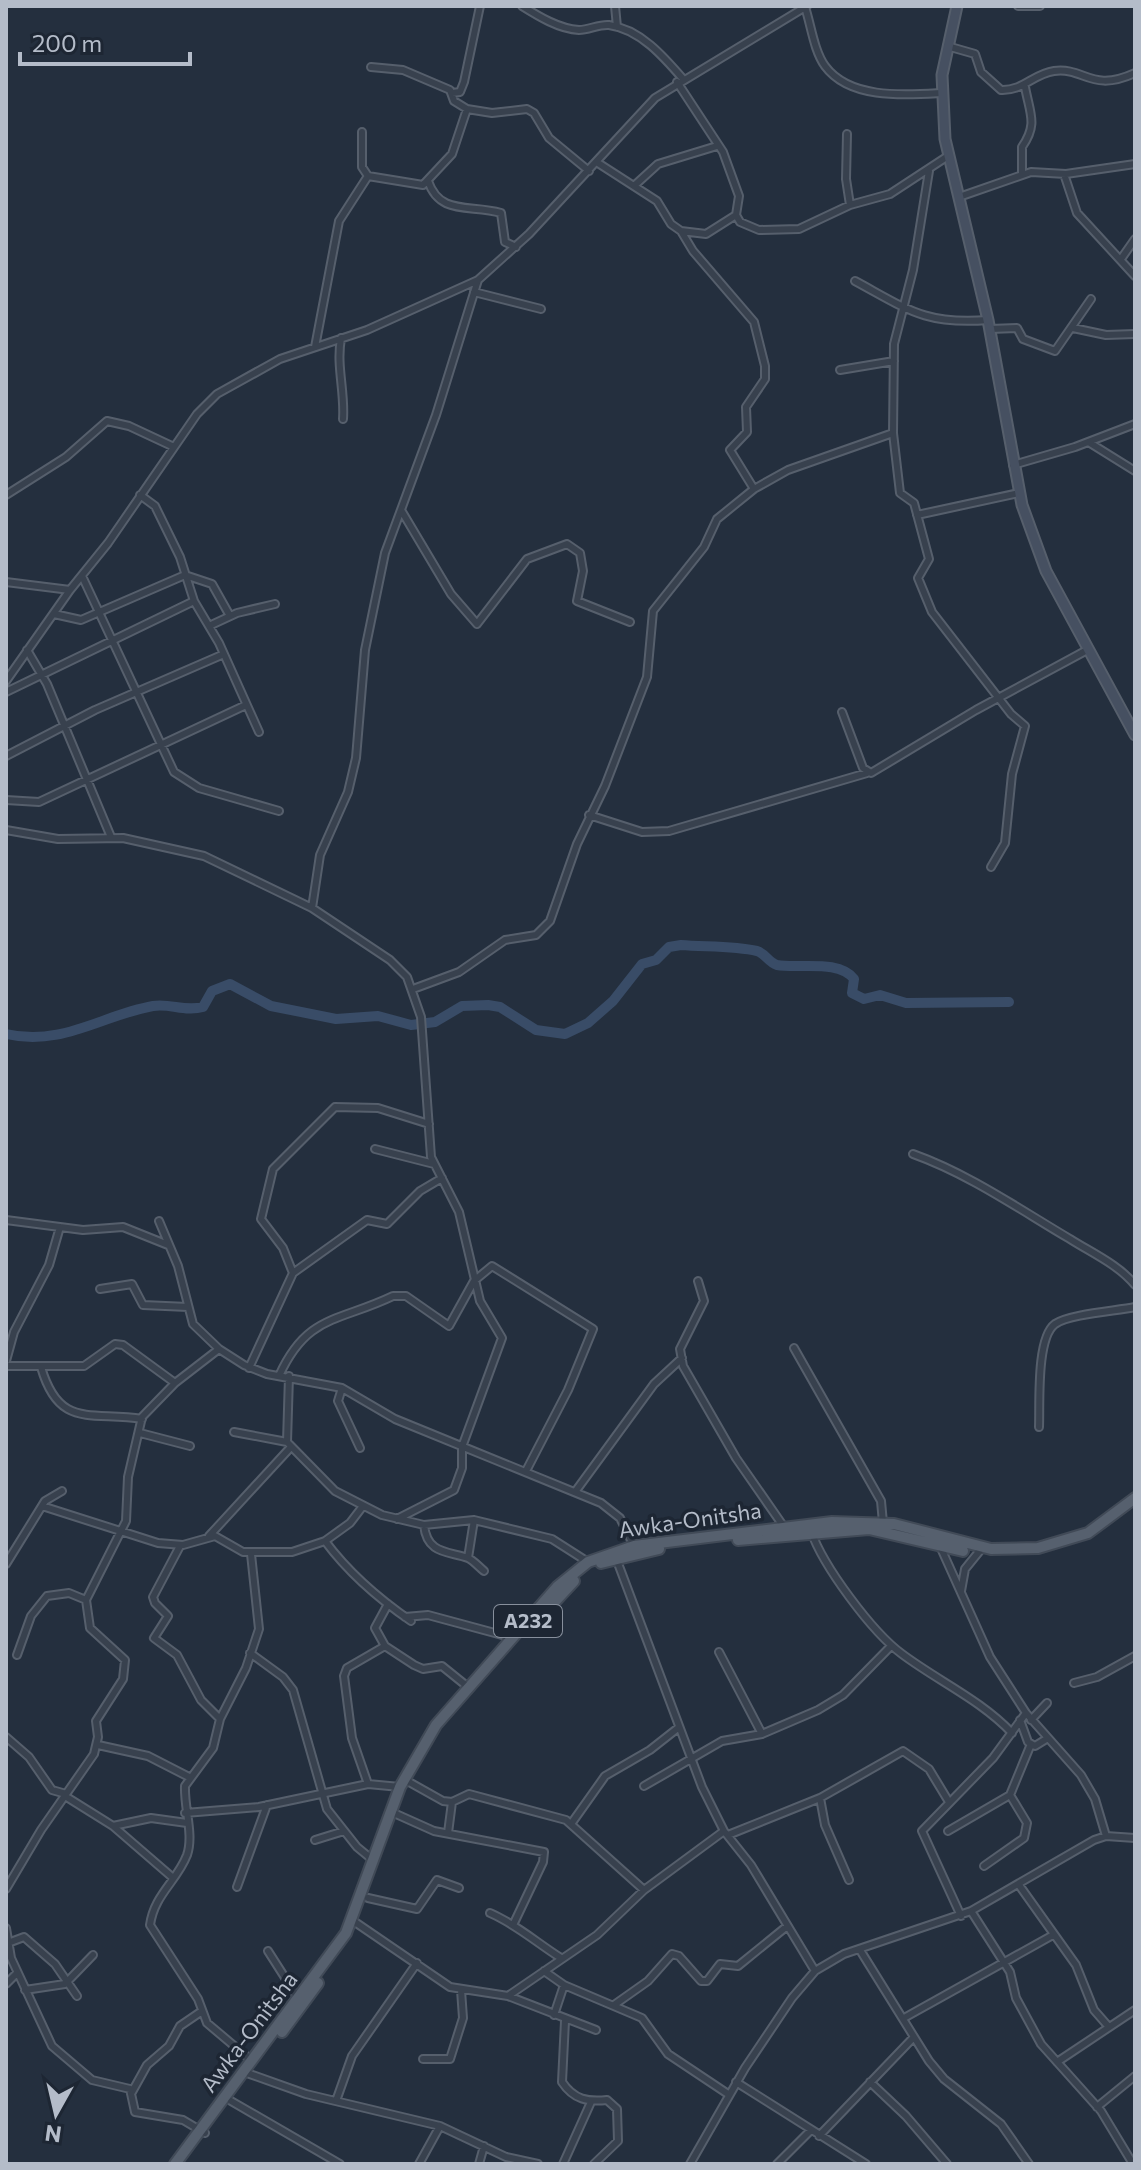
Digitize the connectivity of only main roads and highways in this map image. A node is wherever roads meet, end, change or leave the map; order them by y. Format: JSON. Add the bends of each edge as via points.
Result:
{"nodes":[{"id":1,"x":957,"y":6,"type":"edge"},
{"id":2,"x":1131,"y":719,"type":"edge"},
{"id":3,"x":1135,"y":735,"type":"edge"},
{"id":4,"x":1135,"y":1498,"type":"edge"},
{"id":5,"x":1135,"y":1507,"type":"edge"},
{"id":6,"x":937,"y":1541,"type":"junction"},
{"id":7,"x":979,"y":1551,"type":"junction"},
{"id":8,"x":615,"y":1554,"type":"junction"},
{"id":9,"x":405,"y":1784,"type":"junction"},
{"id":10,"x":354,"y":1922,"type":"junction"},
{"id":11,"x":247,"y":2073,"type":"junction"},
{"id":12,"x":203,"y":2131,"type":"junction"},
{"id":13,"x":175,"y":2164,"type":"edge"},
{"id":14,"x":182,"y":2164,"type":"edge"}],
"edges":[{"from":1,"to":2,"type":"main road","via":[[942,93],[948,156],[989,325],[1012,465],[1028,529],[1046,571]]},
{"from":2,"to":3,"type":"main road"},
{"from":4,"to":7,"type":"main road","name":"Awka-Onitsha","number":"A232","via":[[1101,1526],[1063,1544]]},
{"from":5,"to":7,"type":"main road","name":"Awka-Onitsha","number":"A232","via":[[1099,1535],[1058,1551],[1008,1557]]},
{"from":6,"to":7,"type":"main road","name":"Awka-Onitsha","number":"A232"},
{"from":6,"to":8,"type":"main road","name":"Awka-Onitsha","number":"A232","via":[[869,1529],[811,1531]]},
{"from":6,"to":8,"type":"main road","name":"Awka-Onitsha","number":"A232","via":[[883,1523],[784,1527],[634,1546]]},
{"from":8,"to":9,"type":"main road","name":"Awka-Onitsha","number":"A232","via":[[565,1589],[445,1723]]},
{"from":8,"to":9,"type":"main road","name":"Awka-Onitsha","number":"A232","via":[[588,1562],[557,1587],[425,1741]]},
{"from":9,"to":10,"type":"main road","name":"Awka-Onitsha","number":"A232"},
{"from":9,"to":10,"type":"main road","name":"Awka-Onitsha","number":"A232","via":[[368,1898]]},
{"from":10,"to":11,"type":"main road","name":"Awka-Onitsha","number":"A232","via":[[310,1994]]},
{"from":10,"to":11,"type":"main road","name":"Awka-Onitsha","number":"A232"},
{"from":11,"to":12,"type":"main road","name":"Awka-Onitsha","number":"A232"},
{"from":11,"to":12,"type":"main road","name":"Awka-Onitsha","number":"A232","via":[[231,2101]]},
{"from":12,"to":13,"type":"main road","name":"Awka-Onitsha","number":"A232"},
{"from":12,"to":14,"type":"main road","name":"Awka-Onitsha","number":"A232"}]}
